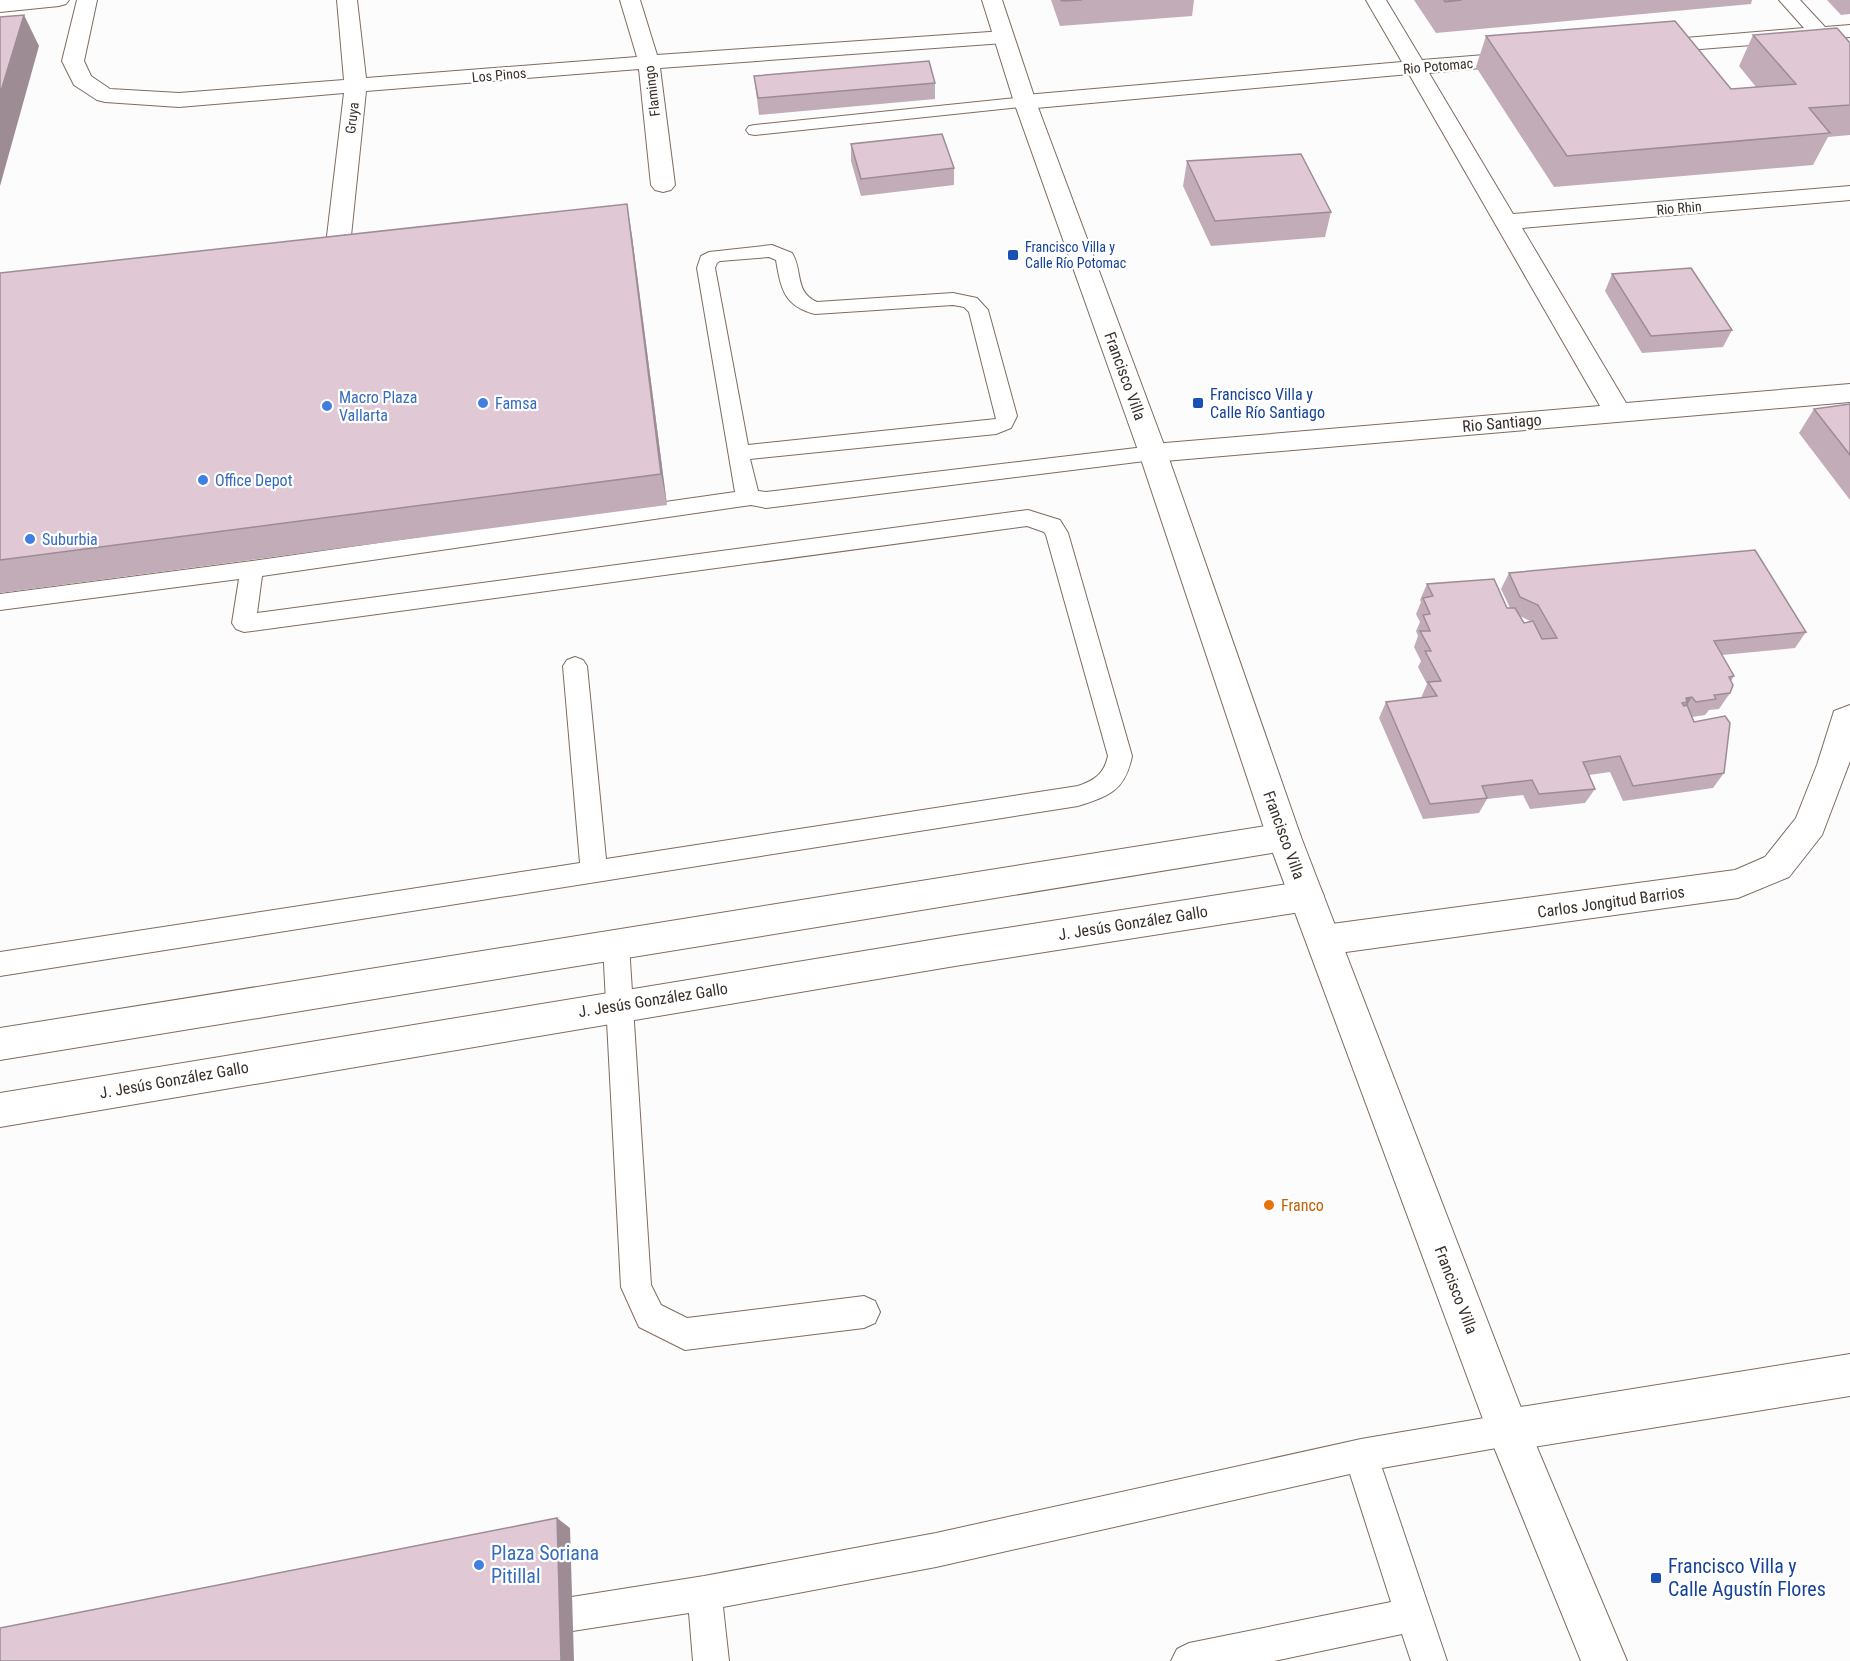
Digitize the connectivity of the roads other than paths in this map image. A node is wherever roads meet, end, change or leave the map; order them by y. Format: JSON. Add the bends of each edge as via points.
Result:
{"nodes":[{"id":1,"x":59,"y":0,"type":"edge"},
{"id":2,"x":87,"y":0,"type":"edge"},
{"id":3,"x":347,"y":0,"type":"edge"},
{"id":4,"x":630,"y":0,"type":"edge"},
{"id":5,"x":992,"y":0,"type":"edge"},
{"id":6,"x":1376,"y":0,"type":"edge"},
{"id":7,"x":1789,"y":0,"type":"edge"},
{"id":8,"x":0,"y":6,"type":"edge"},
{"id":9,"x":1850,"y":31,"type":"edge"},
{"id":10,"x":1818,"y":33,"type":"junction"},
{"id":11,"x":1004,"y":37,"type":"junction"},
{"id":12,"x":1628,"y":49,"type":"edge"},
{"id":13,"x":1545,"y":56,"type":"edge"},
{"id":14,"x":649,"y":62,"type":"junction"},
{"id":15,"x":1850,"y":66,"type":"edge"},
{"id":16,"x":1415,"y":68,"type":"junction"},
{"id":17,"x":356,"y":87,"type":"junction"},
{"id":18,"x":1025,"y":102,"type":"junction"},
{"id":19,"x":755,"y":130,"type":"dead end"},
{"id":20,"x":663,"y":185,"type":"dead end"},
{"id":21,"x":1850,"y":193,"type":"edge"},
{"id":22,"x":1508,"y":222,"type":"junction"},
{"id":23,"x":339,"y":236,"type":"edge"},
{"id":24,"x":1850,"y":393,"type":"edge"},
{"id":25,"x":1618,"y":413,"type":"junction"},
{"id":26,"x":738,"y":453,"type":"junction"},
{"id":27,"x":1153,"y":453,"type":"junction"},
{"id":28,"x":751,"y":497,"type":"junction"},
{"id":29,"x":252,"y":569,"type":"junction"},
{"id":30,"x":0,"y":602,"type":"edge"},
{"id":31,"x":575,"y":666,"type":"dead end"},
{"id":32,"x":1850,"y":717,"type":"edge"},
{"id":33,"x":1841,"y":766,"type":"edge"},
{"id":34,"x":1284,"y":837,"type":"junction"},
{"id":35,"x":594,"y":872,"type":"junction"},
{"id":36,"x":1307,"y":896,"type":"junction"},
{"id":37,"x":1324,"y":940,"type":"junction"},
{"id":38,"x":616,"y":945,"type":"junction"},
{"id":39,"x":0,"y":964,"type":"edge"},
{"id":40,"x":621,"y":1005,"type":"junction"},
{"id":41,"x":0,"y":1044,"type":"edge"},
{"id":42,"x":0,"y":1110,"type":"edge"},
{"id":43,"x":864,"y":1312,"type":"dead end"},
{"id":44,"x":1850,"y":1374,"type":"edge"},
{"id":45,"x":1508,"y":1430,"type":"junction"},
{"id":46,"x":1361,"y":1455,"type":"junction"},
{"id":47,"x":704,"y":1593,"type":"junction"},
{"id":48,"x":1412,"y":1615,"type":"junction"},
{"id":49,"x":509,"y":1624,"type":"edge"},
{"id":50,"x":711,"y":1661,"type":"edge"},
{"id":51,"x":1189,"y":1661,"type":"edge"},
{"id":52,"x":1429,"y":1661,"type":"edge"},
{"id":53,"x":1604,"y":1661,"type":"edge"}],
"edges":[{"from":1,"to":8,"type":"street"},
{"from":2,"to":17,"type":"street","name":"Los Pinos","via":[[73,61],[81,80],[105,95],[178,100]]},
{"from":3,"to":17,"type":"street","name":"Gruya"},
{"from":4,"to":14,"type":"street","name":"Flamingo"},
{"from":5,"to":11,"type":"street","name":"Francisco Villa"},
{"from":6,"to":16,"type":"street"},
{"from":7,"to":10,"type":"street"},
{"from":9,"to":10,"type":"street"},
{"from":10,"to":12,"type":"street"},
{"from":10,"to":15,"type":"street"},
{"from":11,"to":14,"type":"street","name":"Los Pinos"},
{"from":11,"to":18,"type":"street","name":"Francisco Villa"},
{"from":13,"to":16,"type":"street","name":"Rio Potomac"},
{"from":14,"to":17,"type":"street","name":"Los Pinos"},
{"from":14,"to":20,"type":"street","name":"Flamingo"},
{"from":16,"to":18,"type":"street","name":"Rio Potomac"},
{"from":16,"to":22,"type":"street"},
{"from":17,"to":23,"type":"street","name":"Gruya"},
{"from":18,"to":19,"type":"lane"},
{"from":18,"to":27,"type":"street","name":"Francisco Villa"},
{"from":21,"to":22,"type":"street","name":"Rio Rhin"},
{"from":22,"to":25,"type":"street"},
{"from":24,"to":25,"type":"street","name":"Rio Santiago"},
{"from":25,"to":27,"type":"street","name":"Rio Santiago"},
{"from":26,"to":26,"type":"lane","via":[[706,268],[708,260],[763,251],[781,253],[797,300],[815,308],[952,299],[970,302],[978,310],[1007,416],[1004,423],[996,427]]},
{"from":26,"to":28,"type":"lane","via":[[745,490]]},
{"from":27,"to":28,"type":"lane","via":[[766,500]]},
{"from":27,"to":34,"type":"street","name":"Francisco Villa"},
{"from":28,"to":29,"type":"lane"},
{"from":29,"to":30,"type":"lane"},
{"from":29,"to":35,"type":"lane","via":[[244,623],[1028,518],[1052,526],[1120,756],[1118,773],[1102,788],[1078,796]]},
{"from":31,"to":35,"type":"lane"},
{"from":32,"to":33,"type":"street","name":"Carlos Jongitud Barrios","via":[[1845,720]]},
{"from":33,"to":37,"type":"street","name":"Carlos Jongitud Barrios","via":[[1810,825],[1777,867],[1738,884]]},
{"from":34,"to":36,"type":"street","name":"Francisco Villa"},
{"from":34,"to":38,"type":"street"},
{"from":35,"to":39,"type":"lane"},
{"from":36,"to":37,"type":"street","name":"Francisco Villa"},
{"from":36,"to":40,"type":"street","name":"J. Jesús González Gallo"},
{"from":37,"to":45,"type":"street","name":"Francisco Villa"},
{"from":38,"to":40,"type":"lane"},
{"from":38,"to":41,"type":"street"},
{"from":40,"to":42,"type":"street","name":"J. Jesús González Gallo"},
{"from":40,"to":43,"type":"lane","via":[[636,1287],[650,1316],[685,1334]]},
{"from":44,"to":45,"type":"street"},
{"from":45,"to":46,"type":"lane"},
{"from":45,"to":53,"type":"street","name":"Francisco Villa"},
{"from":46,"to":47,"type":"lane","via":[[936,1550]]},
{"from":46,"to":48,"type":"lane"},
{"from":47,"to":49,"type":"lane"},
{"from":47,"to":50,"type":"lane"},
{"from":48,"to":51,"type":"lane"},
{"from":48,"to":52,"type":"lane"}]}
